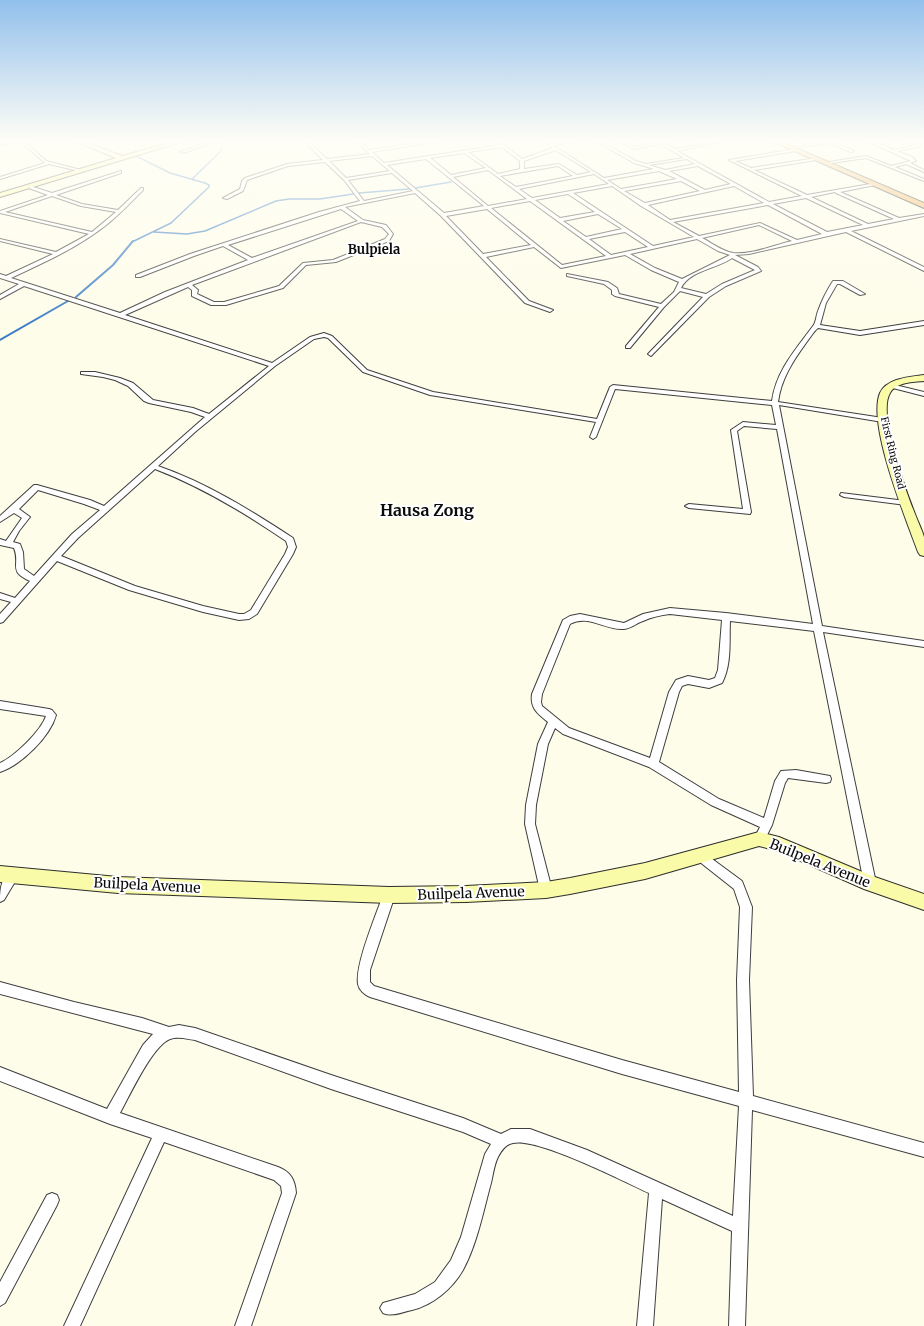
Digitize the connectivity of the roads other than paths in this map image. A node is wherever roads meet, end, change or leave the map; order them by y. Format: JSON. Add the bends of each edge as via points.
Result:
{"nodes":[{"id":1,"x":22,"y":204,"type":"edge"},
{"id":2,"x":78,"y":204,"type":"edge"},
{"id":3,"x":125,"y":204,"type":"edge"},
{"id":4,"x":355,"y":204,"type":"edge"},
{"id":5,"x":430,"y":204,"type":"edge"},
{"id":6,"x":482,"y":204,"type":"edge"},
{"id":7,"x":503,"y":204,"type":"edge"},
{"id":8,"x":537,"y":204,"type":"edge"},
{"id":9,"x":586,"y":204,"type":"edge"},
{"id":10,"x":648,"y":204,"type":"edge"},
{"id":11,"x":764,"y":204,"type":"edge"},
{"id":12,"x":771,"y":204,"type":"edge"},
{"id":13,"x":822,"y":204,"type":"edge"},
{"id":14,"x":863,"y":204,"type":"edge"},
{"id":15,"x":643,"y":205,"type":"joint"},
{"id":16,"x":342,"y":207,"type":"junction"},
{"id":17,"x":486,"y":207,"type":"junction"},
{"id":18,"x":118,"y":211,"type":"junction"},
{"id":19,"x":0,"y":212,"type":"edge"},
{"id":20,"x":598,"y":212,"type":"junction"},
{"id":21,"x":443,"y":215,"type":"junction"},
{"id":22,"x":924,"y":215,"type":"edge"},
{"id":23,"x":559,"y":220,"type":"junction"},
{"id":24,"x":899,"y":220,"type":"junction"},
{"id":25,"x":361,"y":221,"type":"junction"},
{"id":26,"x":669,"y":221,"type":"junction"},
{"id":27,"x":868,"y":226,"type":"junction"},
{"id":28,"x":626,"y":230,"type":"junction"},
{"id":29,"x":848,"y":231,"type":"junction"},
{"id":30,"x":92,"y":233,"type":"junction"},
{"id":31,"x":826,"y":234,"type":"junction"},
{"id":32,"x":697,"y":237,"type":"junction"},
{"id":33,"x":585,"y":239,"type":"junction"},
{"id":34,"x":1,"y":240,"type":"edge"},
{"id":35,"x":798,"y":242,"type":"junction"},
{"id":36,"x":224,"y":244,"type":"junction"},
{"id":37,"x":534,"y":246,"type":"junction"},
{"id":38,"x":652,"y":247,"type":"junction"},
{"id":39,"x":625,"y":253,"type":"junction"},
{"id":40,"x":57,"y":254,"type":"junction"},
{"id":41,"x":733,"y":255,"type":"junction"},
{"id":42,"x":482,"y":256,"type":"junction"},
{"id":43,"x":609,"y":256,"type":"junction"},
{"id":44,"x":252,"y":260,"type":"junction"},
{"id":45,"x":924,"y":269,"type":"edge"},
{"id":46,"x":569,"y":275,"type":"dead end"},
{"id":47,"x":0,"y":276,"type":"edge"},
{"id":48,"x":138,"y":276,"type":"dead end"},
{"id":49,"x":6,"y":278,"type":"junction"},
{"id":50,"x":682,"y":281,"type":"junction"},
{"id":51,"x":23,"y":284,"type":"junction"},
{"id":52,"x":189,"y":284,"type":"junction"},
{"id":53,"x":679,"y":288,"type":"junction"},
{"id":54,"x":862,"y":294,"type":"dead end"},
{"id":55,"x":707,"y":296,"type":"junction"},
{"id":56,"x":0,"y":297,"type":"edge"},
{"id":57,"x":662,"y":306,"type":"junction"},
{"id":58,"x":550,"y":310,"type":"dead end"},
{"id":59,"x":120,"y":315,"type":"junction"},
{"id":60,"x":924,"y":323,"type":"edge"},
{"id":61,"x":817,"y":326,"type":"junction"},
{"id":62,"x":628,"y":347,"type":"dead end"},
{"id":63,"x":651,"y":354,"type":"dead end"},
{"id":64,"x":273,"y":365,"type":"junction"},
{"id":65,"x":83,"y":373,"type":"dead end"},
{"id":66,"x":924,"y":378,"type":"edge"},
{"id":67,"x":892,"y":386,"type":"junction"},
{"id":68,"x":924,"y":394,"type":"edge"},
{"id":69,"x":775,"y":403,"type":"junction"},
{"id":70,"x":210,"y":417,"type":"junction"},
{"id":71,"x":600,"y":420,"type":"junction"},
{"id":72,"x":883,"y":420,"type":"junction"},
{"id":73,"x":780,"y":427,"type":"junction"},
{"id":74,"x":593,"y":437,"type":"dead end"},
{"id":75,"x":153,"y":466,"type":"junction"},
{"id":76,"x":844,"y":495,"type":"dead end"},
{"id":77,"x":906,"y":503,"type":"junction"},
{"id":78,"x":688,"y":506,"type":"dead end"},
{"id":79,"x":14,"y":509,"type":"junction"},
{"id":80,"x":104,"y":509,"type":"junction"},
{"id":81,"x":0,"y":520,"type":"edge"},
{"id":82,"x":0,"y":542,"type":"edge"},
{"id":83,"x":9,"y":543,"type":"junction"},
{"id":84,"x":924,"y":552,"type":"edge"},
{"id":85,"x":56,"y":557,"type":"junction"},
{"id":86,"x":35,"y":580,"type":"junction"},
{"id":87,"x":0,"y":596,"type":"edge"},
{"id":88,"x":16,"y":601,"type":"junction"},
{"id":89,"x":726,"y":616,"type":"junction"},
{"id":90,"x":0,"y":620,"type":"edge"},
{"id":91,"x":818,"y":628,"type":"junction"},
{"id":92,"x":924,"y":644,"type":"edge"},
{"id":93,"x":0,"y":705,"type":"edge"},
{"id":94,"x":553,"y":721,"type":"junction"},
{"id":95,"x":653,"y":764,"type":"junction"},
{"id":96,"x":0,"y":768,"type":"edge"},
{"id":97,"x":826,"y":779,"type":"dead end"},
{"id":98,"x":763,"y":832,"type":"junction"},
{"id":99,"x":700,"y":855,"type":"junction"},
{"id":100,"x":7,"y":875,"type":"edge"},
{"id":101,"x":870,"y":883,"type":"junction"},
{"id":102,"x":546,"y":890,"type":"junction"},
{"id":103,"x":389,"y":895,"type":"junction"},
{"id":104,"x":0,"y":896,"type":"edge"},
{"id":105,"x":924,"y":902,"type":"edge"},
{"id":106,"x":0,"y":988,"type":"edge"},
{"id":107,"x":169,"y":1033,"type":"junction"},
{"id":108,"x":0,"y":1074,"type":"edge"},
{"id":109,"x":746,"y":1100,"type":"junction"},
{"id":110,"x":110,"y":1117,"type":"junction"},
{"id":111,"x":161,"y":1134,"type":"junction"},
{"id":112,"x":501,"y":1141,"type":"junction"},
{"id":113,"x":924,"y":1150,"type":"edge"},
{"id":114,"x":656,"y":1189,"type":"junction"},
{"id":115,"x":52,"y":1200,"type":"dead end"},
{"id":116,"x":740,"y":1227,"type":"junction"},
{"id":117,"x":0,"y":1298,"type":"edge"},
{"id":118,"x":388,"y":1308,"type":"dead end"},
{"id":119,"x":72,"y":1326,"type":"edge"},
{"id":120,"x":243,"y":1326,"type":"edge"},
{"id":121,"x":645,"y":1326,"type":"edge"},
{"id":122,"x":737,"y":1326,"type":"edge"}],
"edges":[{"from":1,"to":19,"type":"street"},
{"from":2,"to":18,"type":"street"},
{"from":3,"to":18,"type":"street"},
{"from":4,"to":16,"type":"street"},
{"from":5,"to":21,"type":"street"},
{"from":6,"to":17,"type":"street"},
{"from":7,"to":17,"type":"street"},
{"from":8,"to":23,"type":"street"},
{"from":9,"to":20,"type":"street"},
{"from":10,"to":15,"type":"street"},
{"from":11,"to":26,"type":"street"},
{"from":12,"to":31,"type":"street"},
{"from":13,"to":27,"type":"street"},
{"from":14,"to":24,"type":"street"},
{"from":15,"to":26,"type":"street"},
{"from":16,"to":25,"type":"street"},
{"from":16,"to":36,"type":"street"},
{"from":17,"to":21,"type":"street"},
{"from":17,"to":37,"type":"street"},
{"from":18,"to":30,"type":"street"},
{"from":19,"to":30,"type":"street"},
{"from":20,"to":23,"type":"street"},
{"from":20,"to":28,"type":"street"},
{"from":21,"to":42,"type":"street"},
{"from":22,"to":24,"type":"street"},
{"from":23,"to":33,"type":"street"},
{"from":24,"to":27,"type":"street"},
{"from":25,"to":44,"type":"street"},
{"from":25,"to":52,"type":"street","via":[[384,226],[391,234],[390,237],[334,262],[306,264],[281,287],[218,304],[194,295],[195,290]]},
{"from":26,"to":32,"type":"street"},
{"from":27,"to":29,"type":"street"},
{"from":28,"to":33,"type":"street"},
{"from":28,"to":38,"type":"street"},
{"from":29,"to":31,"type":"street"},
{"from":29,"to":45,"type":"street"},
{"from":30,"to":40,"type":"street"},
{"from":31,"to":35,"type":"street"},
{"from":32,"to":35,"type":"street","via":[[760,224]]},
{"from":32,"to":38,"type":"street"},
{"from":32,"to":41,"type":"street"},
{"from":33,"to":43,"type":"street"},
{"from":34,"to":40,"type":"street"},
{"from":35,"to":41,"type":"street"},
{"from":36,"to":44,"type":"street"},
{"from":36,"to":48,"type":"street"},
{"from":37,"to":42,"type":"street"},
{"from":37,"to":43,"type":"street","via":[[561,267]]},
{"from":38,"to":39,"type":"street"},
{"from":39,"to":43,"type":"street"},
{"from":39,"to":50,"type":"street","via":[[653,270]]},
{"from":40,"to":49,"type":"street"},
{"from":41,"to":50,"type":"street"},
{"from":41,"to":55,"type":"street","via":[[758,270],[724,285]]},
{"from":42,"to":58,"type":"street","via":[[527,302]]},
{"from":44,"to":52,"type":"street"},
{"from":46,"to":57,"type":"street","via":[[606,283],[615,289],[617,295]]},
{"from":47,"to":49,"type":"street"},
{"from":49,"to":51,"type":"street"},
{"from":50,"to":53,"type":"street"},
{"from":51,"to":56,"type":"street"},
{"from":51,"to":59,"type":"street"},
{"from":52,"to":59,"type":"street"},
{"from":53,"to":55,"type":"street"},
{"from":53,"to":57,"type":"street"},
{"from":54,"to":61,"type":"street","via":[[841,282],[835,282]]},
{"from":55,"to":63,"type":"street"},
{"from":57,"to":62,"type":"street"},
{"from":59,"to":64,"type":"street"},
{"from":60,"to":61,"type":"street","via":[[860,333]]},
{"from":61,"to":69,"type":"street","via":[[781,378]]},
{"from":64,"to":70,"type":"street"},
{"from":64,"to":71,"type":"street","via":[[312,338],[330,337],[365,371],[432,394]]},
{"from":65,"to":70,"type":"street","via":[[95,373],[129,385],[145,400],[193,410]]},
{"from":66,"to":67,"type":"street"},
{"from":67,"to":68,"type":"street"},
{"from":67,"to":72,"type":"street","name":"First Ring Road","via":[[884,394]]},
{"from":69,"to":71,"type":"street","via":[[613,387]]},
{"from":69,"to":72,"type":"street"},
{"from":69,"to":73,"type":"street"},
{"from":70,"to":75,"type":"street"},
{"from":71,"to":74,"type":"street"},
{"from":72,"to":77,"type":"street","name":"First Ring Road","via":[[896,475]]},
{"from":73,"to":78,"type":"street","via":[[743,424],[734,430],[747,512]]},
{"from":73,"to":91,"type":"street"},
{"from":75,"to":80,"type":"street"},
{"from":75,"to":85,"type":"street","via":[[220,496],[290,540],[292,547],[289,554],[254,612],[239,618],[203,609],[132,588]]},
{"from":76,"to":77,"type":"street"},
{"from":77,"to":84,"type":"street","name":"First Ring Road"},
{"from":79,"to":80,"type":"street","via":[[37,486]]},
{"from":79,"to":81,"type":"street"},
{"from":79,"to":83,"type":"street","via":[[26,517]]},
{"from":80,"to":85,"type":"street"},
{"from":82,"to":83,"type":"street"},
{"from":83,"to":86,"type":"street","via":[[17,546],[20,551],[22,574]]},
{"from":85,"to":86,"type":"street"},
{"from":86,"to":88,"type":"street"},
{"from":87,"to":88,"type":"street"},
{"from":88,"to":90,"type":"street"},
{"from":89,"to":91,"type":"street"},
{"from":89,"to":94,"type":"street","via":[[659,612],[625,627],[580,616],[572,617],[566,622],[537,694],[538,708]]},
{"from":89,"to":95,"type":"street","via":[[723,670],[719,680],[709,684],[688,680],[679,683],[674,692]]},
{"from":91,"to":92,"type":"street"},
{"from":91,"to":101,"type":"street"},
{"from":93,"to":96,"type":"street","via":[[51,715],[48,723],[31,743],[10,763]]},
{"from":94,"to":95,"type":"street","via":[[578,737]]},
{"from":94,"to":102,"type":"street","via":[[543,744],[531,805],[530,824]]},
{"from":95,"to":98,"type":"street"},
{"from":97,"to":98,"type":"street","via":[[785,774],[780,781]]},
{"from":98,"to":99,"type":"street","name":"Builpela Avenue"},
{"from":98,"to":101,"type":"street","name":"Builpela Avenue","via":[[779,844]]},
{"from":99,"to":102,"type":"street","name":"Builpela Avenue","via":[[645,871]]},
{"from":99,"to":109,"type":"street","via":[[738,885],[746,907],[743,980]]},
{"from":100,"to":103,"type":"street","name":"Builpela Avenue","via":[[118,885]]},
{"from":100,"to":104,"type":"street"},
{"from":101,"to":105,"type":"street","name":"Builpela Avenue"},
{"from":102,"to":103,"type":"street","name":"Builpela Avenue"},
{"from":103,"to":109,"type":"street","via":[[364,970],[364,985],[370,991],[622,1067]]},
{"from":106,"to":107,"type":"street"},
{"from":107,"to":110,"type":"street","via":[[158,1039],[148,1050]]},
{"from":107,"to":112,"type":"street","via":[[179,1031],[195,1034],[463,1125]]},
{"from":108,"to":110,"type":"street"},
{"from":109,"to":113,"type":"street"},
{"from":109,"to":116,"type":"street"},
{"from":110,"to":111,"type":"street"},
{"from":111,"to":119,"type":"street"},
{"from":111,"to":120,"type":"street","via":[[278,1174],[288,1182],[289,1193]]},
{"from":112,"to":114,"type":"street","via":[[511,1136],[530,1136],[582,1155]]},
{"from":112,"to":118,"type":"street","via":[[492,1154],[468,1237],[457,1265],[440,1287],[418,1301]]},
{"from":114,"to":116,"type":"street"},
{"from":114,"to":121,"type":"street"},
{"from":115,"to":117,"type":"street"},
{"from":116,"to":122,"type":"street"}]}
